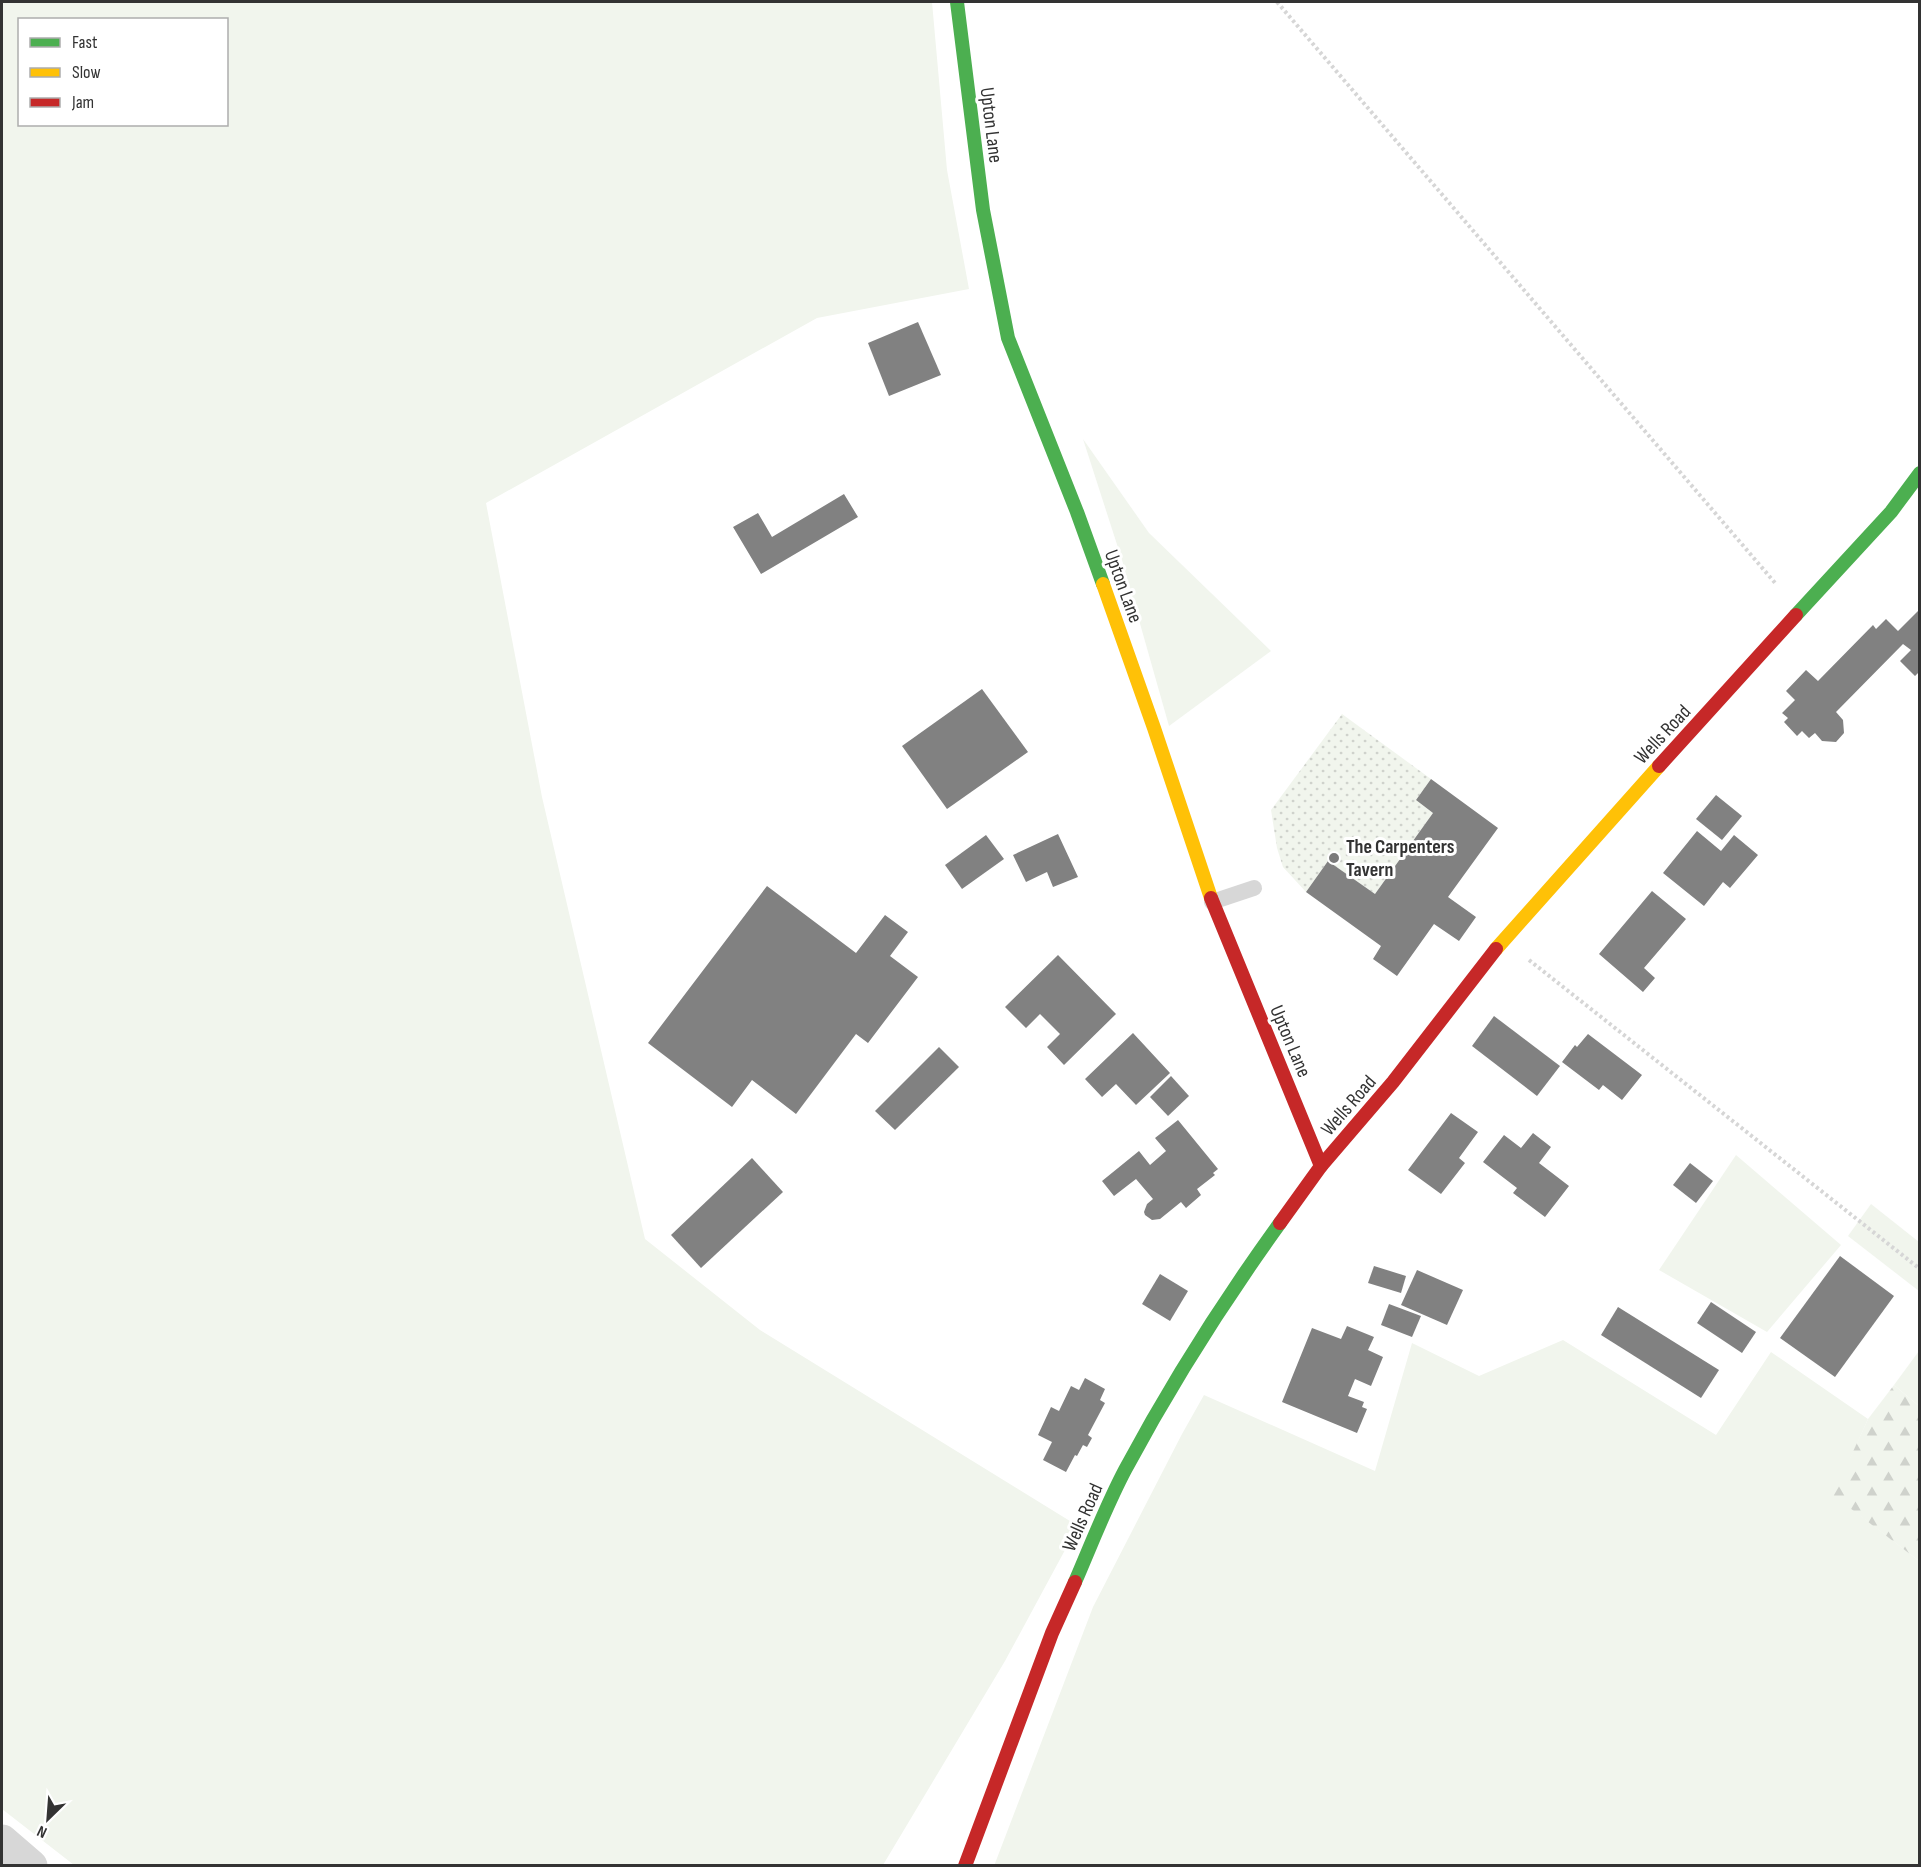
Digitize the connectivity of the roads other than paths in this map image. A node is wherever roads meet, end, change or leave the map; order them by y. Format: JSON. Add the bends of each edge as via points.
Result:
{"nodes":[{"id":1,"x":957,"y":2,"type":"edge"},
{"id":2,"x":1920,"y":473,"type":"edge"},
{"id":3,"x":1254,"y":888,"type":"dead end"},
{"id":4,"x":1212,"y":902,"type":"junction"},
{"id":5,"x":1321,"y":1166,"type":"junction"},
{"id":6,"x":2,"y":1841,"type":"edge"},
{"id":7,"x":31,"y":1866,"type":"edge"},
{"id":8,"x":965,"y":1866,"type":"edge"}],
"edges":[{"from":1,"to":4,"type":"street","name":"Upton Lane","via":[[983,210],[1008,338],[1077,512]]},
{"from":2,"to":5,"type":"street","name":"Wells Road","via":[[1891,512],[1503,940],[1393,1082]]},
{"from":3,"to":4,"type":"lane"},
{"from":4,"to":5,"type":"street","name":"Upton Lane"},
{"from":5,"to":8,"type":"street","name":"Wells Road","via":[[1197,1345],[1124,1472],[1053,1633]]},
{"from":6,"to":7,"type":"street"}]}
